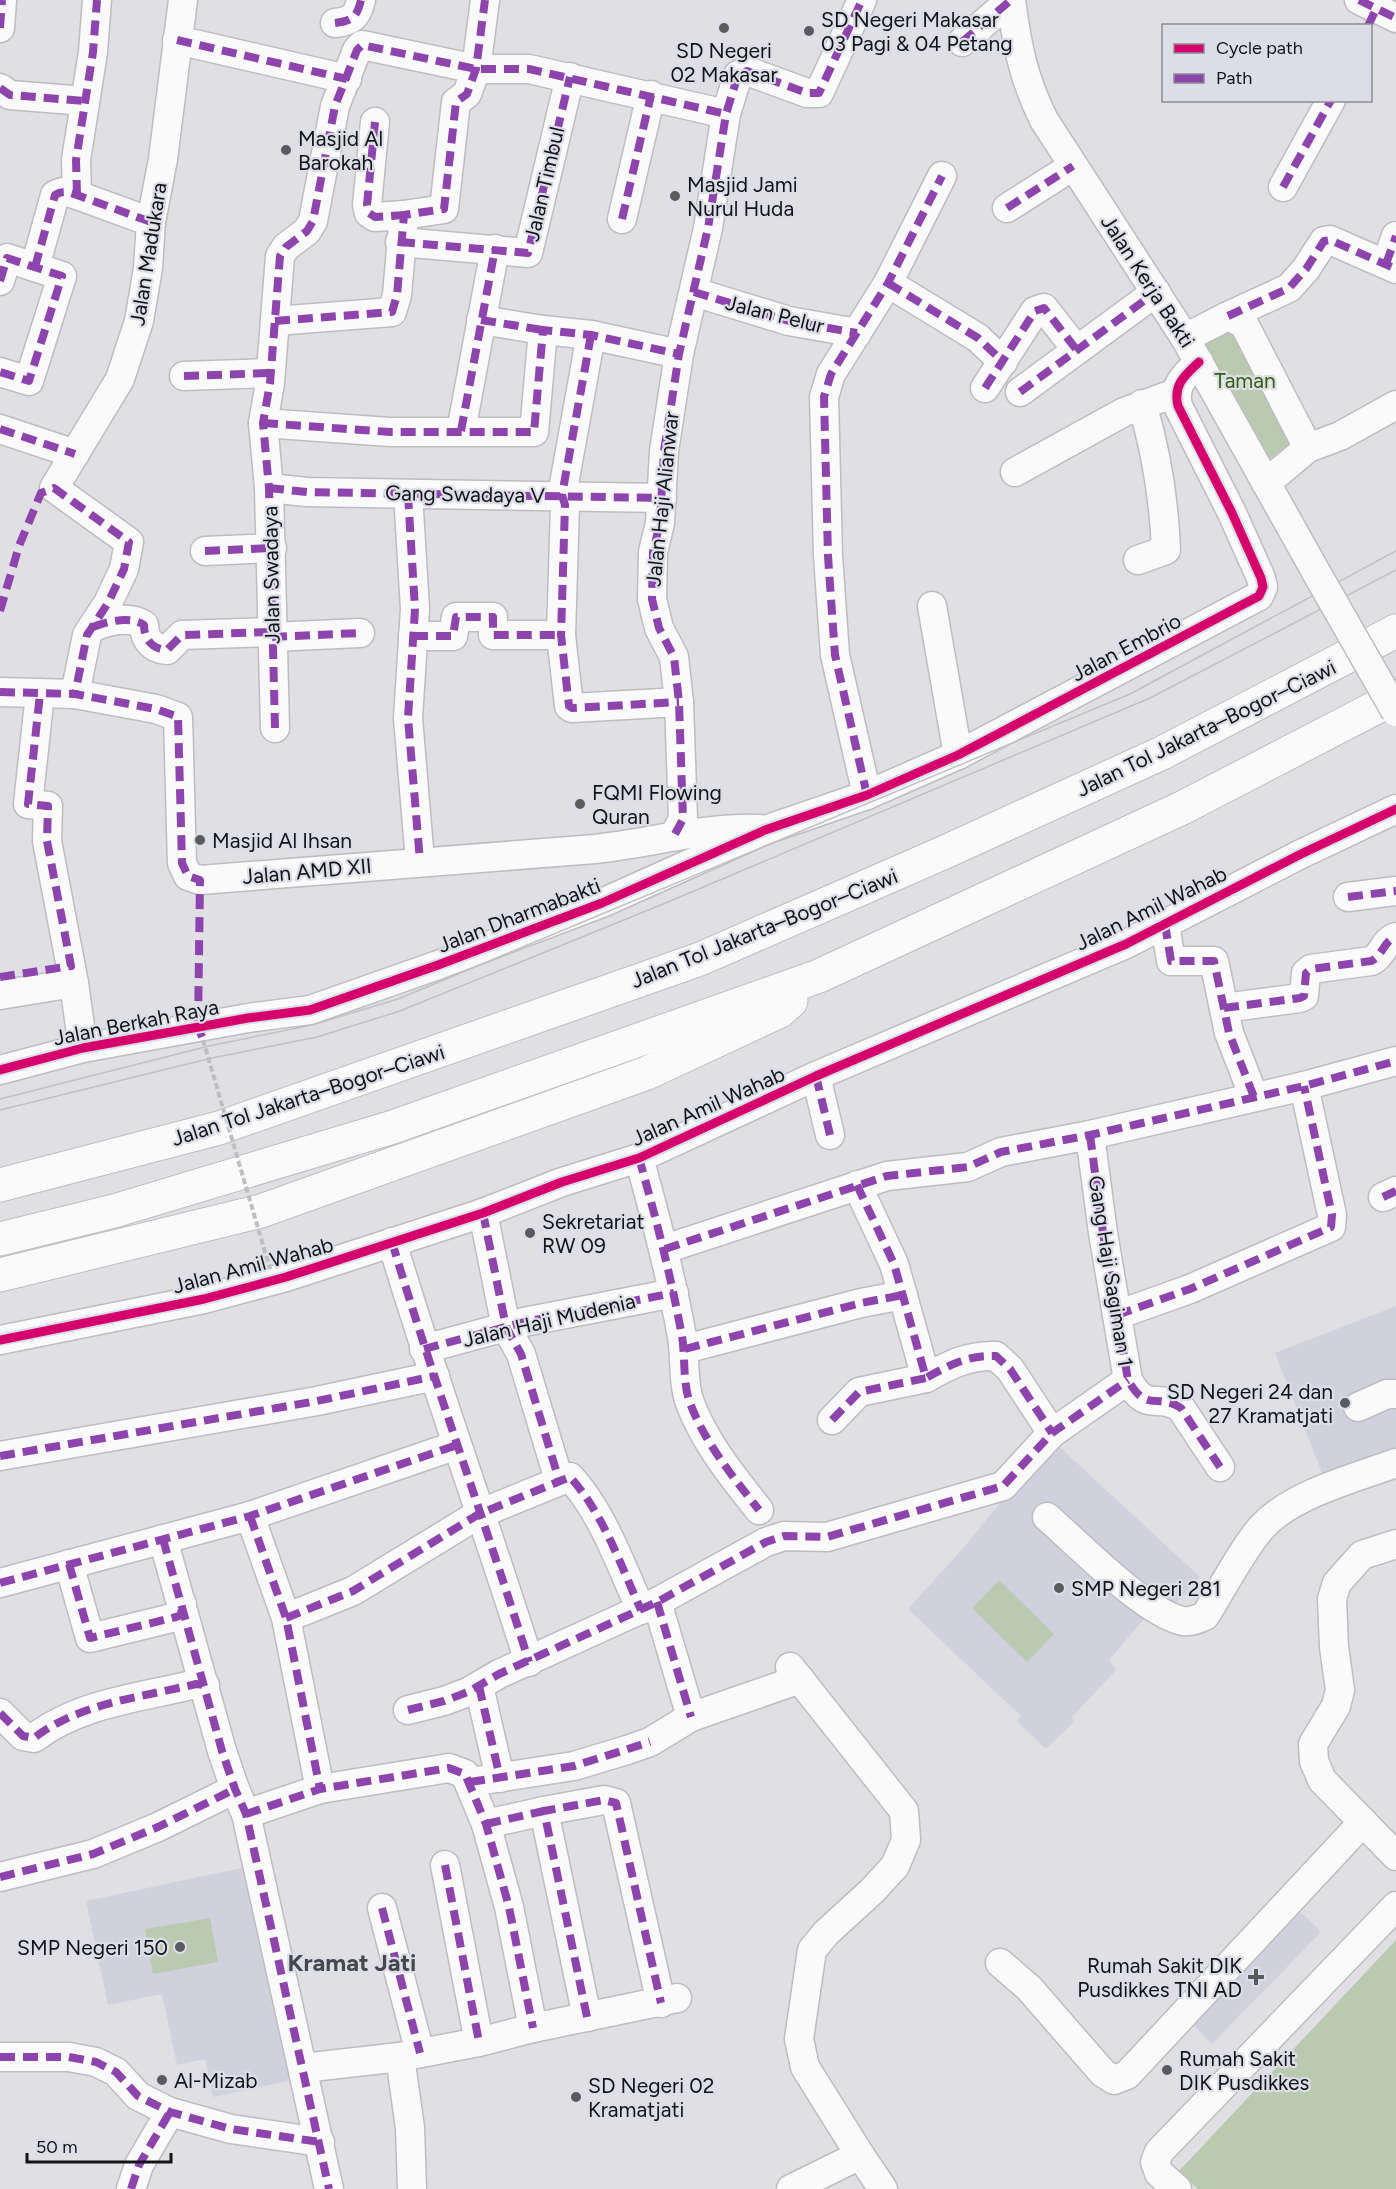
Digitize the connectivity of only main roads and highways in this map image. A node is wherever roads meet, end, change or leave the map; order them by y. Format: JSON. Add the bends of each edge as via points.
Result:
{"nodes":[{"id":1,"x":1396,"y":631,"type":"edge"},
{"id":2,"x":1396,"y":697,"type":"edge"},
{"id":3,"x":819,"y":976,"type":"junction"},
{"id":4,"x":0,"y":1185,"type":"edge"},
{"id":5,"x":0,"y":1239,"type":"edge"},
{"id":6,"x":0,"y":1275,"type":"edge"}],
"edges":[{"from":1,"to":4,"type":"highway","name":"Jalan Tol Jakarta–Bogor–Ciawi","via":[[1162,753],[700,959],[228,1125]]},
{"from":2,"to":3,"type":"highway","via":[[1182,808]]},
{"from":3,"to":5,"type":"highway","via":[[393,1128],[114,1211]]},
{"from":3,"to":6,"type":"highway","via":[[780,1011],[647,1073],[261,1211]]}]}
